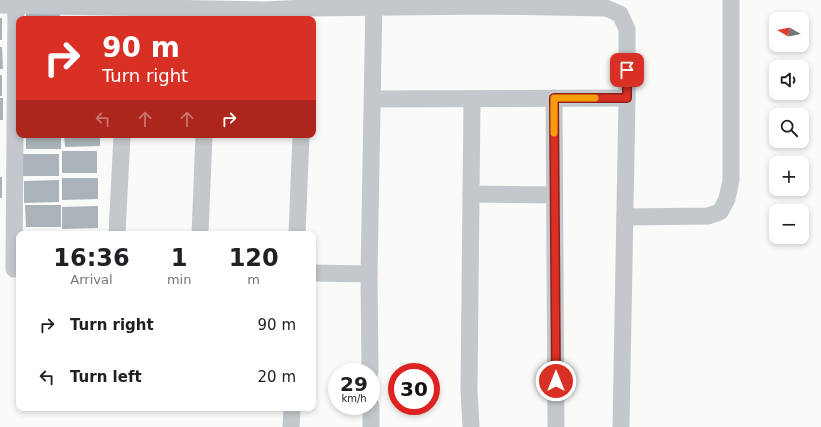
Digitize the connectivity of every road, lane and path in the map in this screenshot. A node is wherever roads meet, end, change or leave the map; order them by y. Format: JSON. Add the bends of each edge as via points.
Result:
{"nodes":[{"id":1,"x":731,"y":0,"type":"edge"},
{"id":2,"x":11,"y":3,"type":"edge"},
{"id":3,"x":374,"y":4,"type":"edge"},
{"id":4,"x":129,"y":9,"type":"edge"},
{"id":5,"x":209,"y":9,"type":"edge"},
{"id":6,"x":305,"y":13,"type":"edge"},
{"id":7,"x":554,"y":98,"type":"junction"},
{"id":8,"x":627,"y":98,"type":"junction"},
{"id":9,"x":373,"y":99,"type":"junction"},
{"id":10,"x":472,"y":99,"type":"junction"},
{"id":11,"x":122,"y":138,"type":"edge"},
{"id":12,"x":204,"y":138,"type":"edge"},
{"id":13,"x":301,"y":138,"type":"edge"},
{"id":14,"x":471,"y":194,"type":"junction"},
{"id":15,"x":554,"y":195,"type":"junction"},
{"id":16,"x":625,"y":217,"type":"junction"},
{"id":17,"x":117,"y":231,"type":"edge"},
{"id":18,"x":200,"y":231,"type":"edge"},
{"id":19,"x":297,"y":231,"type":"edge"},
{"id":20,"x":11,"y":269,"type":"edge"},
{"id":21,"x":316,"y":273,"type":"edge"},
{"id":22,"x":369,"y":274,"type":"junction"},
{"id":23,"x":370,"y":363,"type":"edge"},
{"id":24,"x":292,"y":411,"type":"edge"},
{"id":25,"x":370,"y":415,"type":"edge"},
{"id":26,"x":291,"y":427,"type":"edge"},
{"id":27,"x":371,"y":427,"type":"edge"},
{"id":28,"x":471,"y":427,"type":"edge"},
{"id":29,"x":556,"y":427,"type":"edge"},
{"id":30,"x":621,"y":427,"type":"edge"}],
"edges":[{"from":1,"to":16,"type":"street","via":[[731,180],[727,199],[720,212],[708,216]]},
{"from":2,"to":4,"type":"street"},
{"from":2,"to":20,"type":"street"},
{"from":3,"to":6,"type":"street"},
{"from":3,"to":8,"type":"street","via":[[606,8],[620,14],[626,29]]},
{"from":3,"to":9,"type":"street"},
{"from":4,"to":5,"type":"street"},
{"from":5,"to":6,"type":"street"},
{"from":7,"to":8,"type":"street"},
{"from":7,"to":10,"type":"street"},
{"from":7,"to":15,"type":"street"},
{"from":8,"to":16,"type":"street"},
{"from":9,"to":10,"type":"street"},
{"from":9,"to":22,"type":"street"},
{"from":10,"to":14,"type":"street"},
{"from":11,"to":17,"type":"street"},
{"from":12,"to":18,"type":"street"},
{"from":13,"to":19,"type":"street"},
{"from":14,"to":15,"type":"street"},
{"from":14,"to":28,"type":"street"},
{"from":15,"to":29,"type":"street"},
{"from":16,"to":30,"type":"street"},
{"from":21,"to":22,"type":"street"},
{"from":22,"to":23,"type":"street"},
{"from":24,"to":26,"type":"street"},
{"from":25,"to":27,"type":"street"}]}
